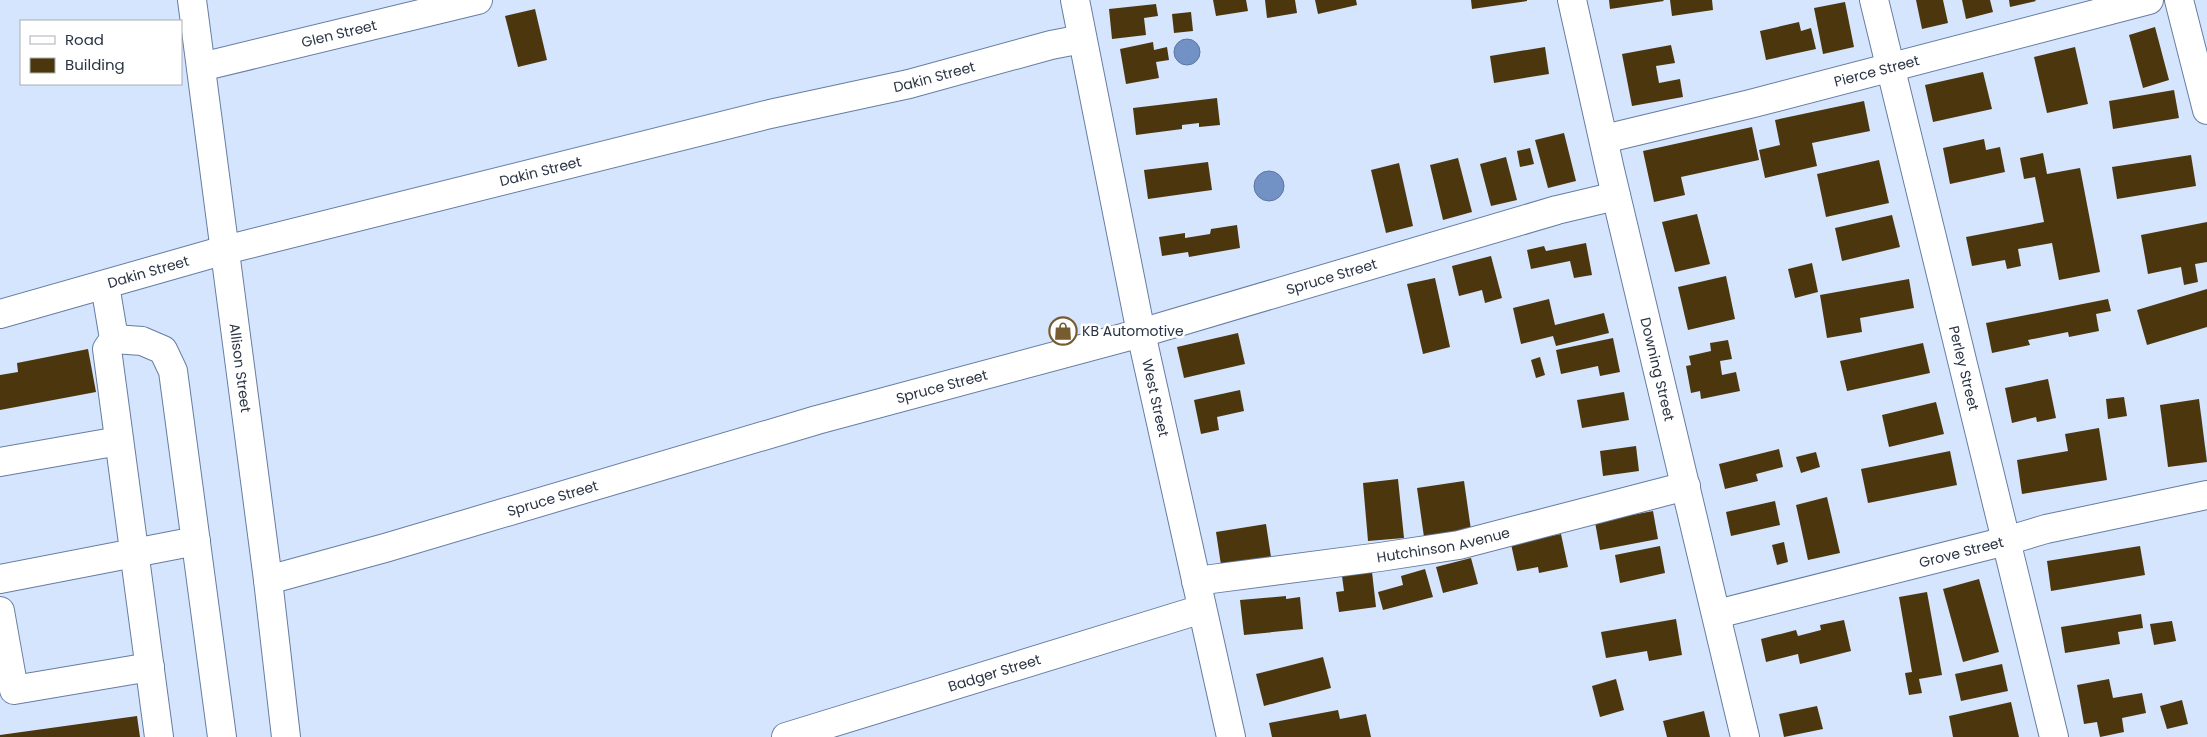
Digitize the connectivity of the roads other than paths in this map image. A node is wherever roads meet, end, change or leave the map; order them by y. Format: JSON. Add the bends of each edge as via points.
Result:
{"nodes":[{"id":1,"x":192,"y":0,"type":"edge"},
{"id":2,"x":478,"y":0,"type":"edge"},
{"id":3,"x":1075,"y":0,"type":"edge"},
{"id":4,"x":1572,"y":0,"type":"edge"},
{"id":5,"x":1874,"y":0,"type":"edge"},
{"id":6,"x":2149,"y":0,"type":"edge"},
{"id":7,"x":2179,"y":0,"type":"edge"},
{"id":8,"x":1082,"y":39,"type":"junction"},
{"id":9,"x":201,"y":67,"type":"junction"},
{"id":10,"x":1890,"y":67,"type":"junction"},
{"id":11,"x":2207,"y":110,"type":"edge"},
{"id":12,"x":1604,"y":139,"type":"junction"},
{"id":13,"x":1616,"y":196,"type":"junction"},
{"id":14,"x":225,"y":250,"type":"junction"},
{"id":15,"x":105,"y":285,"type":"junction"},
{"id":16,"x":0,"y":314,"type":"edge"},
{"id":17,"x":1141,"y":333,"type":"junction"},
{"id":18,"x":114,"y":339,"type":"junction"},
{"id":19,"x":119,"y":441,"type":"junction"},
{"id":20,"x":0,"y":462,"type":"edge"},
{"id":21,"x":1686,"y":486,"type":"junction"},
{"id":22,"x":2207,"y":495,"type":"edge"},
{"id":23,"x":2006,"y":541,"type":"junction"},
{"id":24,"x":196,"y":542,"type":"junction"},
{"id":25,"x":134,"y":554,"type":"junction"},
{"id":26,"x":0,"y":579,"type":"edge"},
{"id":27,"x":268,"y":580,"type":"junction"},
{"id":28,"x":1196,"y":581,"type":"junction"},
{"id":29,"x":1202,"y":609,"type":"junction"},
{"id":30,"x":0,"y":611,"type":"edge"},
{"id":31,"x":1717,"y":614,"type":"junction"},
{"id":32,"x":150,"y":667,"type":"junction"},
{"id":33,"x":159,"y":737,"type":"edge"},
{"id":34,"x":222,"y":737,"type":"edge"},
{"id":35,"x":286,"y":737,"type":"edge"},
{"id":36,"x":786,"y":737,"type":"edge"},
{"id":37,"x":1231,"y":737,"type":"edge"},
{"id":38,"x":1746,"y":737,"type":"edge"},
{"id":39,"x":2054,"y":737,"type":"edge"}],
"edges":[{"from":1,"to":9,"type":"street","name":"Allison Street"},
{"from":2,"to":9,"type":"street","name":"Glen Street"},
{"from":3,"to":8,"type":"street","name":"West Street"},
{"from":4,"to":12,"type":"street","name":"Downing Street"},
{"from":5,"to":10,"type":"street","name":"Perley Street"},
{"from":6,"to":10,"type":"street","name":"Pierce Street"},
{"from":7,"to":11,"type":"street"},
{"from":8,"to":14,"type":"street","name":"Dakin Street"},
{"from":8,"to":17,"type":"street","name":"West Street"},
{"from":9,"to":14,"type":"street","name":"Allison Street"},
{"from":10,"to":12,"type":"street","name":"Pierce Street"},
{"from":10,"to":23,"type":"street","name":"Perley Street"},
{"from":12,"to":13,"type":"street","name":"Downing Street"},
{"from":13,"to":17,"type":"street","name":"Spruce Street","via":[[1557,210]]},
{"from":13,"to":21,"type":"street","name":"Downing Street"},
{"from":14,"to":15,"type":"street","name":"Dakin Street"},
{"from":14,"to":27,"type":"street","name":"Allison Street"},
{"from":15,"to":16,"type":"street","name":"Dakin Street"},
{"from":15,"to":18,"type":"street"},
{"from":17,"to":27,"type":"street","name":"Spruce Street","via":[[817,420]]},
{"from":17,"to":28,"type":"street","name":"West Street"},
{"from":18,"to":19,"type":"street","via":[[107,349]]},
{"from":18,"to":24,"type":"street","via":[[142,341],[163,350],[173,371]]},
{"from":19,"to":20,"type":"street"},
{"from":19,"to":25,"type":"street"},
{"from":21,"to":28,"type":"street","name":"Hutchinson Avenue","via":[[1459,545]]},
{"from":21,"to":31,"type":"street","name":"Downing Street"},
{"from":22,"to":23,"type":"street","name":"Grove Street","via":[[2046,529]]},
{"from":23,"to":31,"type":"street","name":"Grove Street"},
{"from":23,"to":39,"type":"street","name":"Perley Street"},
{"from":24,"to":25,"type":"street"},
{"from":24,"to":34,"type":"street"},
{"from":25,"to":26,"type":"street"},
{"from":25,"to":32,"type":"street"},
{"from":27,"to":35,"type":"street","name":"Allison Street"},
{"from":28,"to":29,"type":"street","name":"West Street"},
{"from":29,"to":36,"type":"street","name":"Badger Street"},
{"from":29,"to":37,"type":"street","name":"West Street"},
{"from":30,"to":32,"type":"street","via":[[14,690]]},
{"from":31,"to":38,"type":"street","name":"Downing Street"},
{"from":32,"to":33,"type":"street"}]}
